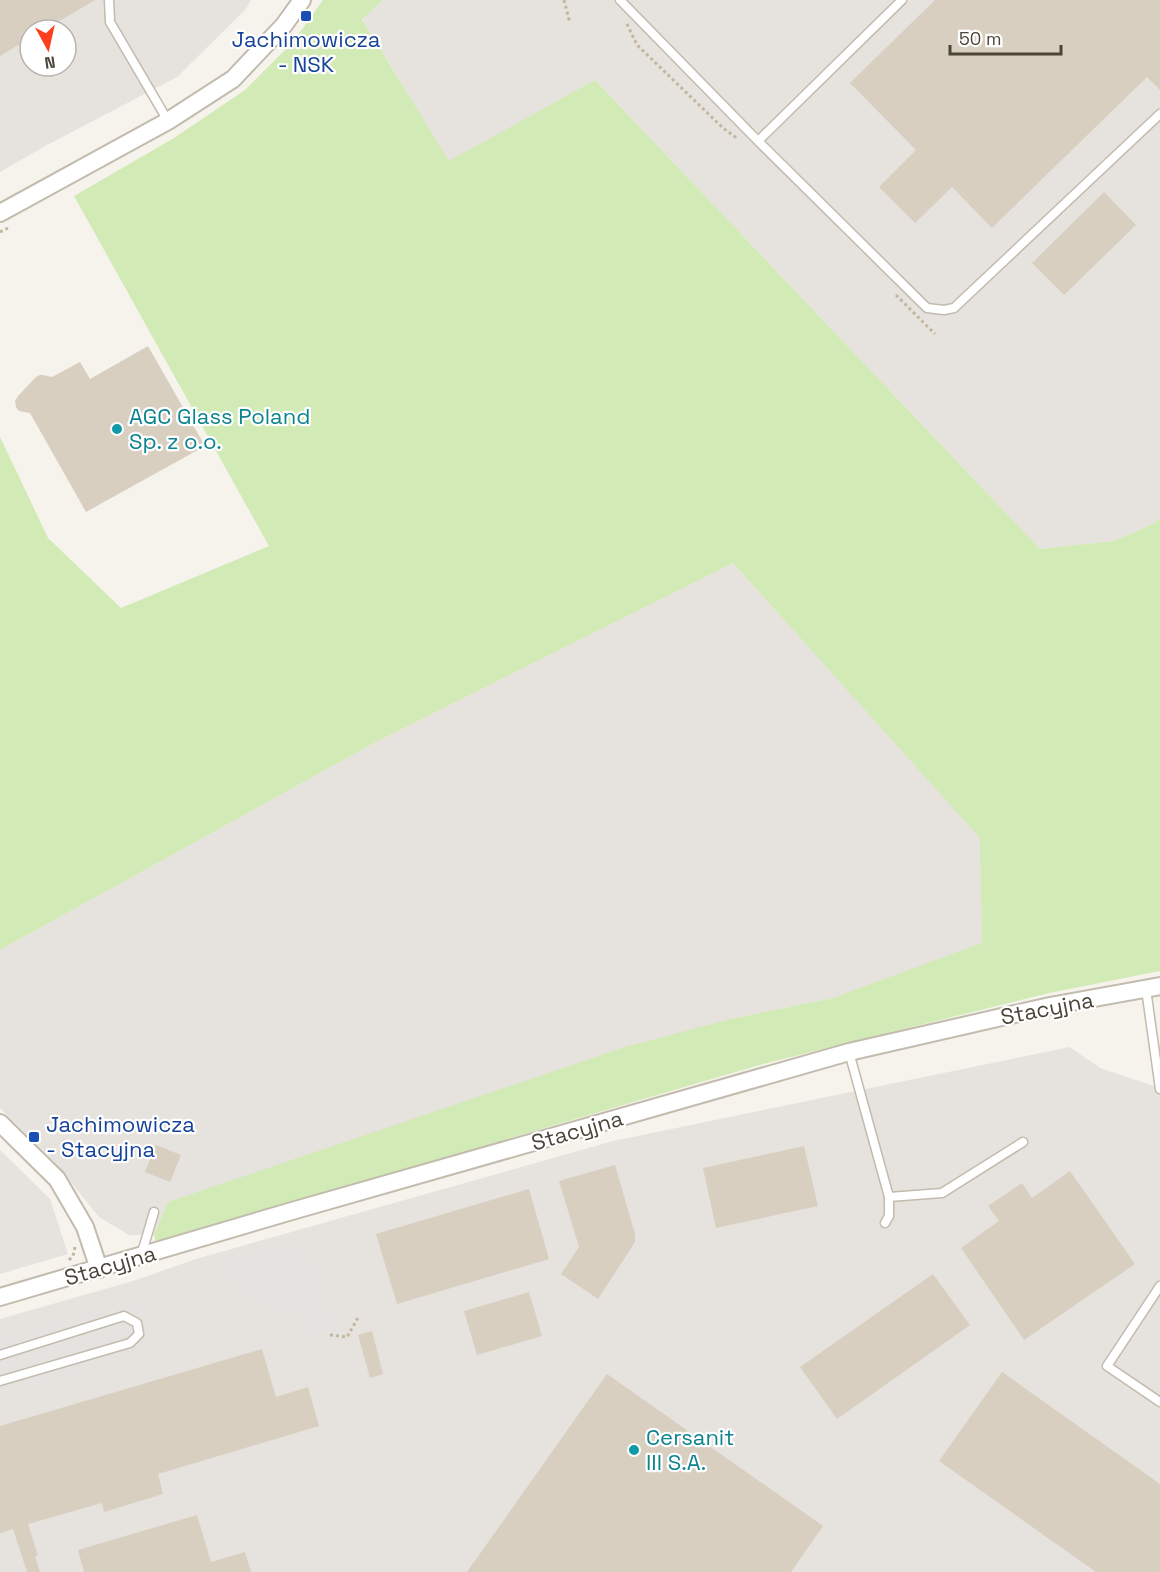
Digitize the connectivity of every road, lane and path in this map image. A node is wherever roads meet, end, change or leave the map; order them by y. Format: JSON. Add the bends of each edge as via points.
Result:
{"nodes":[{"id":1,"x":109,"y":0,"type":"edge"},
{"id":2,"x":302,"y":0,"type":"edge"},
{"id":3,"x":564,"y":0,"type":"edge"},
{"id":4,"x":620,"y":0,"type":"edge"},
{"id":5,"x":902,"y":0,"type":"edge"},
{"id":6,"x":570,"y":24,"type":"dead end"},
{"id":7,"x":1160,"y":114,"type":"edge"},
{"id":8,"x":168,"y":121,"type":"junction"},
{"id":9,"x":758,"y":141,"type":"junction"},
{"id":10,"x":0,"y":213,"type":"edge"},
{"id":11,"x":1153,"y":988,"type":"edge"},
{"id":12,"x":849,"y":1052,"type":"junction"},
{"id":13,"x":1160,"y":1089,"type":"edge"},
{"id":14,"x":0,"y":1123,"type":"edge"},
{"id":15,"x":1023,"y":1142,"type":"dead end"},
{"id":16,"x":889,"y":1197,"type":"junction"},
{"id":17,"x":154,"y":1212,"type":"dead end"},
{"id":18,"x":885,"y":1223,"type":"dead end"},
{"id":19,"x":75,"y":1240,"type":"dead end"},
{"id":20,"x":141,"y":1256,"type":"junction"},
{"id":21,"x":66,"y":1263,"type":"dead end"},
{"id":22,"x":99,"y":1269,"type":"junction"},
{"id":23,"x":1160,"y":1286,"type":"edge"},
{"id":24,"x":0,"y":1297,"type":"edge"},
{"id":25,"x":359,"y":1316,"type":"dead end"},
{"id":26,"x":330,"y":1335,"type":"dead end"},
{"id":27,"x":0,"y":1355,"type":"edge"},
{"id":28,"x":0,"y":1381,"type":"edge"},
{"id":29,"x":1160,"y":1402,"type":"edge"}],
"edges":[{"from":1,"to":8,"type":"lane","via":[[110,22]]},
{"from":2,"to":8,"type":"street","via":[[233,79]]},
{"from":3,"to":6,"type":"path"},
{"from":4,"to":9,"type":"lane"},
{"from":5,"to":9,"type":"lane"},
{"from":7,"to":9,"type":"lane","via":[[954,308],[944,310],[927,308]]},
{"from":8,"to":10,"type":"street"},
{"from":11,"to":12,"type":"street","name":"Stacyjna","via":[[1050,1006]]},
{"from":11,"to":13,"type":"lane"},
{"from":12,"to":16,"type":"lane"},
{"from":12,"to":20,"type":"street","name":"Stacyjna"},
{"from":14,"to":22,"type":"street","via":[[57,1179],[85,1227]]},
{"from":15,"to":16,"type":"lane","via":[[942,1193]]},
{"from":16,"to":18,"type":"lane"},
{"from":17,"to":20,"type":"lane"},
{"from":19,"to":21,"type":"path","via":[[73,1256]]},
{"from":20,"to":22,"type":"street","name":"Stacyjna"},
{"from":22,"to":24,"type":"street","name":"Stacyjna"},
{"from":23,"to":29,"type":"lane","via":[[1107,1366]]},
{"from":25,"to":26,"type":"path","via":[[347,1337]]},
{"from":27,"to":28,"type":"lane","via":[[124,1316],[137,1323],[139,1334],[130,1343]]}]}
